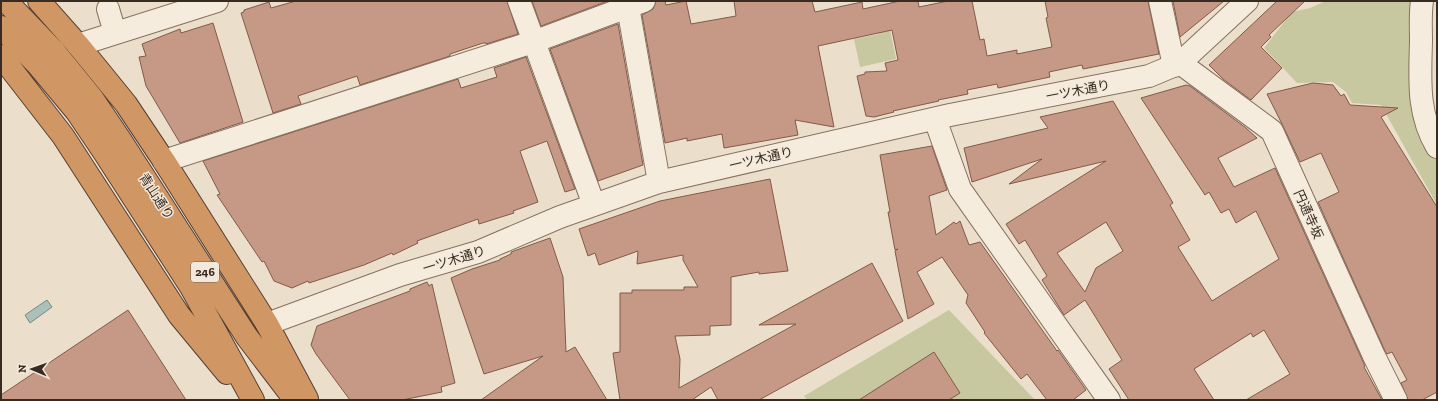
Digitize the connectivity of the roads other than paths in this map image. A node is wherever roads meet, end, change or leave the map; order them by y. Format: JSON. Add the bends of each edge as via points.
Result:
{"nodes":[{"id":1,"x":6,"y":1,"type":"edge"},
{"id":2,"x":39,"y":1,"type":"edge"},
{"id":3,"x":217,"y":1,"type":"edge"},
{"id":4,"x":519,"y":1,"type":"edge"},
{"id":5,"x":1160,"y":1,"type":"edge"},
{"id":6,"x":1247,"y":1,"type":"edge"},
{"id":7,"x":1422,"y":1,"type":"edge"},
{"id":8,"x":636,"y":4,"type":"edge"},
{"id":9,"x":1,"y":27,"type":"edge"},
{"id":10,"x":533,"y":42,"type":"junction"},
{"id":11,"x":78,"y":45,"type":"junction"},
{"id":12,"x":1,"y":56,"type":"edge"},
{"id":13,"x":1177,"y":64,"type":"junction"},
{"id":14,"x":935,"y":119,"type":"junction"},
{"id":15,"x":113,"y":146,"type":"junction"},
{"id":16,"x":1437,"y":147,"type":"edge"},
{"id":17,"x":164,"y":161,"type":"junction"},
{"id":18,"x":659,"y":182,"type":"junction"},
{"id":19,"x":594,"y":205,"type":"junction"},
{"id":20,"x":267,"y":324,"type":"junction"},
{"id":21,"x":249,"y":400,"type":"edge"},
{"id":22,"x":253,"y":400,"type":"edge"},
{"id":23,"x":295,"y":400,"type":"edge"},
{"id":24,"x":308,"y":400,"type":"edge"},
{"id":25,"x":1109,"y":400,"type":"edge"},
{"id":26,"x":1396,"y":400,"type":"edge"}],
"edges":[{"from":1,"to":15,"type":"highway","name":"青山通り","number":"246","via":[[53,50],[92,98]]},
{"from":2,"to":11,"type":"highway"},
{"from":3,"to":11,"type":"street"},
{"from":4,"to":10,"type":"street"},
{"from":5,"to":13,"type":"street"},
{"from":6,"to":13,"type":"street","name":"一ツ木通り"},
{"from":7,"to":16,"type":"street","via":[[1419,88],[1422,112]]},
{"from":8,"to":10,"type":"street"},
{"from":8,"to":18,"type":"street"},
{"from":9,"to":15,"type":"highway","name":"青山通り","number":"246","via":[[37,64],[77,112]]},
{"from":10,"to":17,"type":"street"},
{"from":10,"to":19,"type":"street"},
{"from":11,"to":17,"type":"highway","via":[[126,104]]},
{"from":12,"to":21,"type":"highway","via":[[62,136],[179,315]]},
{"from":13,"to":14,"type":"street","name":"一ツ木通り","via":[[1149,76]]},
{"from":13,"to":26,"type":"street","name":"円通寺坂","via":[[1272,131]]},
{"from":14,"to":18,"type":"street","name":"一ツ木通り"},
{"from":14,"to":25,"type":"street","via":[[960,189]]},
{"from":15,"to":22,"type":"highway","name":"青山通り","number":"246"},
{"from":15,"to":23,"type":"highway","name":"青山通り","number":"246","via":[[247,337]]},
{"from":17,"to":20,"type":"highway"},
{"from":18,"to":19,"type":"street","name":"一ツ木通り"},
{"from":19,"to":20,"type":"street","name":"一ツ木通り","via":[[478,252],[400,275]]},
{"from":20,"to":24,"type":"highway"}]}
